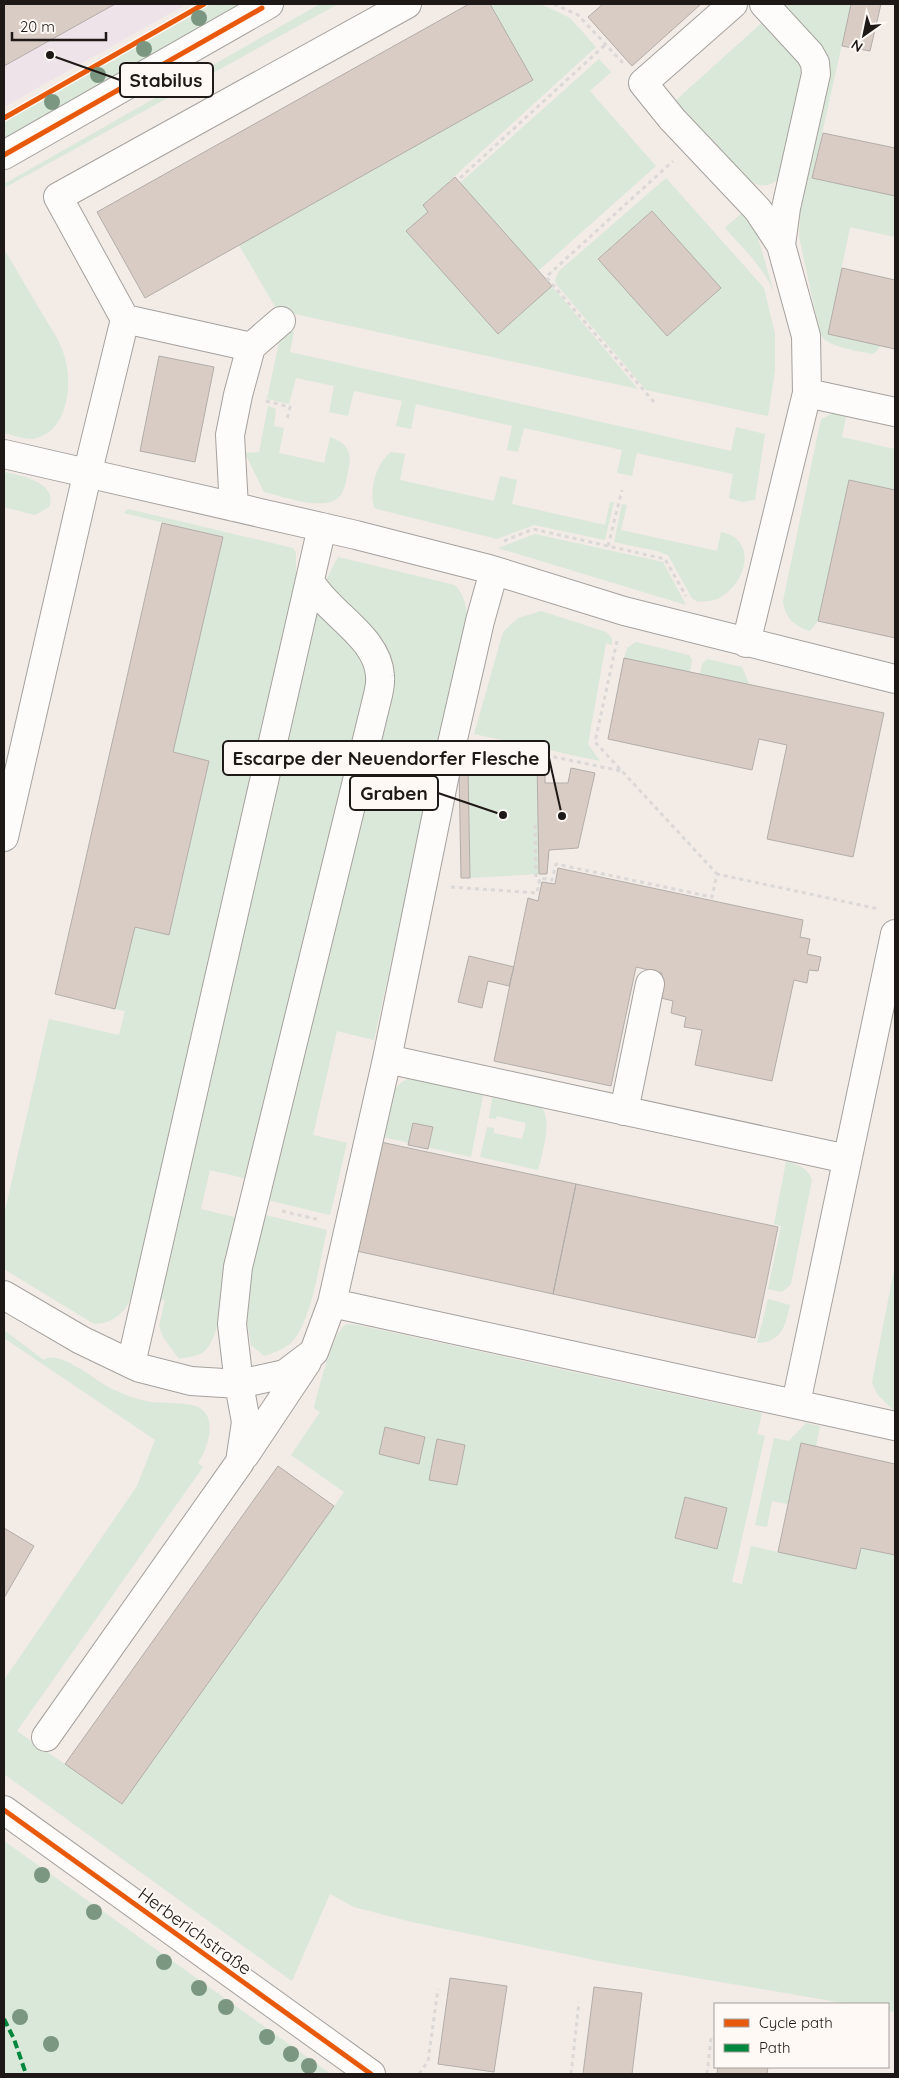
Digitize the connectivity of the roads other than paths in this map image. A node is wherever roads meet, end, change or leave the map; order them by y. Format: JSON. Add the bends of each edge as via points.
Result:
{"nodes":[{"id":1,"x":269,"y":4,"type":"edge"},
{"id":2,"x":407,"y":4,"type":"edge"},
{"id":3,"x":733,"y":4,"type":"edge"},
{"id":4,"x":764,"y":4,"type":"edge"},
{"id":5,"x":4,"y":155,"type":"edge"},
{"id":6,"x":781,"y":246,"type":"junction"},
{"id":7,"x":125,"y":319,"type":"junction"},
{"id":8,"x":281,"y":321,"type":"dead end"},
{"id":9,"x":252,"y":347,"type":"junction"},
{"id":10,"x":807,"y":393,"type":"junction"},
{"id":11,"x":895,"y":412,"type":"edge"},
{"id":12,"x":4,"y":454,"type":"edge"},
{"id":13,"x":87,"y":474,"type":"junction"},
{"id":14,"x":234,"y":507,"type":"junction"},
{"id":15,"x":322,"y":527,"type":"junction"},
{"id":16,"x":492,"y":570,"type":"junction"},
{"id":17,"x":310,"y":581,"type":"junction"},
{"id":18,"x":746,"y":642,"type":"junction"},
{"id":19,"x":895,"y":679,"type":"edge"},
{"id":20,"x":4,"y":837,"type":"edge"},
{"id":21,"x":891,"y":922,"type":"edge"},
{"id":22,"x":650,"y":984,"type":"dead end"},
{"id":23,"x":388,"y":1059,"type":"junction"},
{"id":24,"x":624,"y":1111,"type":"junction"},
{"id":25,"x":847,"y":1159,"type":"junction"},
{"id":26,"x":4,"y":1295,"type":"edge"},
{"id":27,"x":332,"y":1303,"type":"junction"},
{"id":28,"x":314,"y":1352,"type":"junction"},
{"id":29,"x":130,"y":1364,"type":"junction"},
{"id":30,"x":239,"y":1384,"type":"junction"},
{"id":31,"x":796,"y":1403,"type":"junction"},
{"id":32,"x":895,"y":1426,"type":"edge"},
{"id":33,"x":240,"y":1462,"type":"junction"},
{"id":34,"x":46,"y":1736,"type":"dead end"},
{"id":35,"x":4,"y":1810,"type":"edge"},
{"id":36,"x":371,"y":2074,"type":"edge"}],
"edges":[{"from":1,"to":5,"type":"street"},
{"from":2,"to":7,"type":"street","via":[[58,197]]},
{"from":3,"to":6,"type":"street","via":[[643,83],[758,210]]},
{"from":4,"to":6,"type":"street","via":[[810,54],[816,74],[786,208]]},
{"from":6,"to":10,"type":"street","via":[[806,336]]},
{"from":7,"to":9,"type":"street"},
{"from":7,"to":13,"type":"street"},
{"from":8,"to":9,"type":"street"},
{"from":9,"to":14,"type":"street","via":[[230,435]]},
{"from":10,"to":11,"type":"street"},
{"from":10,"to":18,"type":"street"},
{"from":12,"to":13,"type":"street"},
{"from":13,"to":14,"type":"street"},
{"from":13,"to":20,"type":"street"},
{"from":14,"to":15,"type":"street"},
{"from":15,"to":16,"type":"street"},
{"from":15,"to":17,"type":"street"},
{"from":16,"to":18,"type":"street","via":[[624,611]]},
{"from":16,"to":23,"type":"street","via":[[454,736]]},
{"from":17,"to":29,"type":"street"},
{"from":17,"to":30,"type":"street","via":[[316,592],[363,637],[380,676],[238,1267],[232,1320]]},
{"from":18,"to":19,"type":"street"},
{"from":21,"to":25,"type":"street"},
{"from":22,"to":24,"type":"street"},
{"from":23,"to":24,"type":"street"},
{"from":23,"to":27,"type":"street"},
{"from":24,"to":25,"type":"street"},
{"from":25,"to":31,"type":"street"},
{"from":26,"to":29,"type":"street"},
{"from":27,"to":28,"type":"street"},
{"from":27,"to":31,"type":"street"},
{"from":28,"to":30,"type":"street","via":[[285,1374]]},
{"from":28,"to":33,"type":"street"},
{"from":29,"to":30,"type":"street","via":[[191,1381]]},
{"from":30,"to":33,"type":"street","via":[[246,1422]]},
{"from":31,"to":32,"type":"street"},
{"from":33,"to":34,"type":"street"},
{"from":35,"to":36,"type":"street","name":"Herberichstraße"}]}
